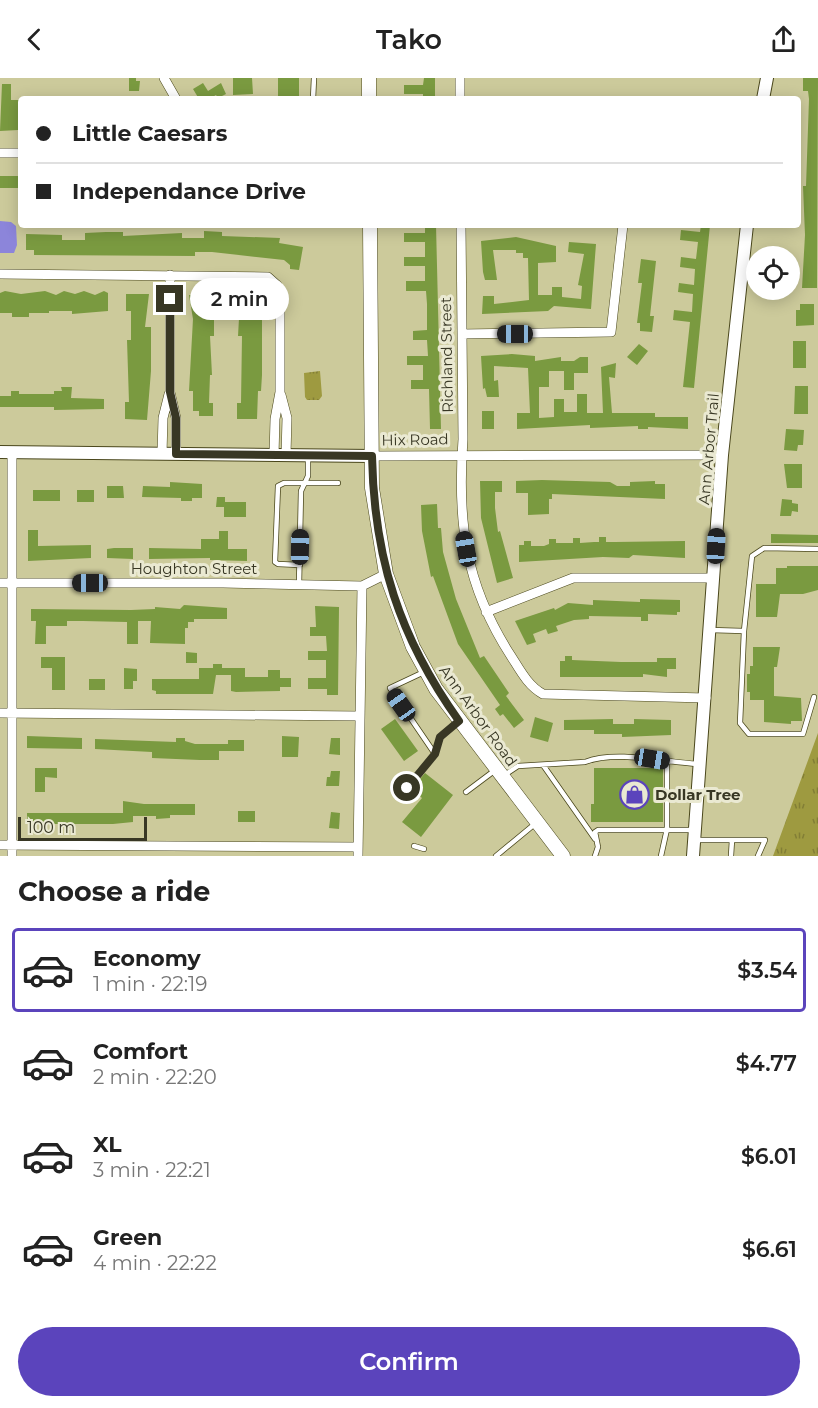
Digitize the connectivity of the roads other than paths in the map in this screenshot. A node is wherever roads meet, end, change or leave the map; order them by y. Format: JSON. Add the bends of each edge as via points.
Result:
{"nodes":[{"id":1,"x":164,"y":78,"type":"edge"},
{"id":2,"x":314,"y":78,"type":"edge"},
{"id":3,"x":369,"y":78,"type":"edge"},
{"id":4,"x":460,"y":78,"type":"edge"},
{"id":5,"x":767,"y":78,"type":"edge"},
{"id":6,"x":174,"y":96,"type":"edge"},
{"id":7,"x":313,"y":96,"type":"edge"},
{"id":8,"x":369,"y":96,"type":"edge"},
{"id":9,"x":460,"y":96,"type":"edge"},
{"id":10,"x":764,"y":96,"type":"edge"},
{"id":11,"x":0,"y":153,"type":"edge"},
{"id":12,"x":18,"y":153,"type":"edge"},
{"id":13,"x":370,"y":228,"type":"edge"},
{"id":14,"x":461,"y":228,"type":"edge"},
{"id":15,"x":623,"y":228,"type":"edge"},
{"id":16,"x":747,"y":228,"type":"edge"},
{"id":17,"x":0,"y":274,"type":"edge"},
{"id":18,"x":170,"y":275,"type":"junction"},
{"id":19,"x":462,"y":334,"type":"junction"},
{"id":20,"x":170,"y":392,"type":"junction"},
{"id":21,"x":6,"y":452,"type":"edge"},
{"id":22,"x":162,"y":454,"type":"junction"},
{"id":23,"x":176,"y":454,"type":"junction"},
{"id":24,"x":280,"y":454,"type":"junction"},
{"id":25,"x":462,"y":454,"type":"junction"},
{"id":26,"x":308,"y":455,"type":"junction"},
{"id":27,"x":722,"y":455,"type":"junction"},
{"id":28,"x":372,"y":456,"type":"junction"},
{"id":29,"x":305,"y":483,"type":"junction"},
{"id":30,"x":338,"y":483,"type":"dead end"},
{"id":31,"x":818,"y":549,"type":"edge"},
{"id":32,"x":300,"y":565,"type":"junction"},
{"id":33,"x":386,"y":574,"type":"junction"},
{"id":34,"x":714,"y":578,"type":"junction"},
{"id":35,"x":0,"y":583,"type":"edge"},
{"id":36,"x":13,"y":583,"type":"junction"},
{"id":37,"x":299,"y":585,"type":"junction"},
{"id":38,"x":362,"y":586,"type":"junction"},
{"id":39,"x":486,"y":612,"type":"junction"},
{"id":40,"x":710,"y":630,"type":"junction"},
{"id":41,"x":744,"y":631,"type":"junction"},
{"id":42,"x":425,"y":671,"type":"junction"},
{"id":43,"x":814,"y":697,"type":"dead end"},
{"id":44,"x":706,"y":698,"type":"junction"},
{"id":45,"x":0,"y":713,"type":"edge"},
{"id":46,"x":13,"y":713,"type":"junction"},
{"id":47,"x":360,"y":716,"type":"junction"},
{"id":48,"x":459,"y":721,"type":"junction"},
{"id":49,"x":435,"y":754,"type":"junction"},
{"id":50,"x":668,"y":761,"type":"junction"},
{"id":51,"x":700,"y":764,"type":"junction"},
{"id":52,"x":543,"y":765,"type":"junction"},
{"id":53,"x":499,"y":773,"type":"junction"},
{"id":54,"x":407,"y":788,"type":"dead end"},
{"id":55,"x":466,"y":792,"type":"dead end"},
{"id":56,"x":537,"y":822,"type":"junction"},
{"id":57,"x":667,"y":829,"type":"junction"},
{"id":58,"x":694,"y":835,"type":"junction"},
{"id":59,"x":595,"y":839,"type":"junction"},
{"id":60,"x":732,"y":840,"type":"junction"},
{"id":61,"x":0,"y":845,"type":"edge"},
{"id":62,"x":12,"y":845,"type":"junction"},
{"id":63,"x":414,"y":846,"type":"dead end"},
{"id":64,"x":424,"y":849,"type":"dead end"},
{"id":65,"x":358,"y":852,"type":"edge"},
{"id":66,"x":598,"y":855,"type":"edge"},
{"id":67,"x":12,"y":856,"type":"edge"},
{"id":68,"x":496,"y":856,"type":"edge"},
{"id":69,"x":563,"y":856,"type":"edge"},
{"id":70,"x":661,"y":856,"type":"edge"},
{"id":71,"x":693,"y":856,"type":"edge"},
{"id":72,"x":731,"y":856,"type":"edge"},
{"id":73,"x":758,"y":856,"type":"edge"}],
"edges":[{"from":1,"to":6,"type":"street"},
{"from":2,"to":7,"type":"lane"},
{"from":3,"to":8,"type":"main road"},
{"from":4,"to":9,"type":"street"},
{"from":5,"to":10,"type":"street"},
{"from":11,"to":12,"type":"street"},
{"from":13,"to":28,"type":"main road","name":"Ann Arbor Road"},
{"from":14,"to":19,"type":"street","name":"Richland Street"},
{"from":15,"to":19,"type":"street","via":[[611,332]]},
{"from":16,"to":27,"type":"street","name":"Ann Arbor Trail"},
{"from":17,"to":18,"type":"street"},
{"from":18,"to":20,"type":"street"},
{"from":18,"to":24,"type":"street","via":[[262,275],[273,282],[280,298],[280,392],[274,419]]},
{"from":19,"to":25,"type":"street","name":"Richland Street"},
{"from":20,"to":22,"type":"street","via":[[163,418]]},
{"from":20,"to":23,"type":"street","via":[[176,418]]},
{"from":21,"to":22,"type":"street","name":"Hix Road"},
{"from":21,"to":36,"type":"street"},
{"from":22,"to":23,"type":"street","name":"Hix Road"},
{"from":23,"to":24,"type":"street","name":"Hix Road"},
{"from":24,"to":26,"type":"street","name":"Hix Road"},
{"from":25,"to":27,"type":"street","name":"Hix Road"},
{"from":25,"to":28,"type":"street","name":"Hix Road"},
{"from":25,"to":39,"type":"street","name":"Richland Street","via":[[459,487],[463,531]]},
{"from":26,"to":28,"type":"street","name":"Hix Road"},
{"from":26,"to":29,"type":"lane"},
{"from":27,"to":34,"type":"street","name":"Ann Arbor Trail"},
{"from":28,"to":33,"type":"main road","name":"Ann Arbor Road","via":[[374,514]]},
{"from":29,"to":30,"type":"lane"},
{"from":29,"to":32,"type":"lane","via":[[301,491]]},
{"from":29,"to":32,"type":"lane","via":[[280,484],[276,492],[275,562]]},
{"from":31,"to":41,"type":"lane","via":[[764,548],[752,556]]},
{"from":32,"to":37,"type":"lane"},
{"from":33,"to":38,"type":"street","name":"Houghton Street"},
{"from":33,"to":42,"type":"main road","name":"Ann Arbor Road"},
{"from":34,"to":39,"type":"street","via":[[573,578]]},
{"from":34,"to":40,"type":"street","name":"Ann Arbor Trail"},
{"from":35,"to":36,"type":"street","name":"Houghton Street"},
{"from":36,"to":37,"type":"street","name":"Houghton Street"},
{"from":36,"to":46,"type":"street"},
{"from":37,"to":38,"type":"street","name":"Houghton Street"},
{"from":38,"to":47,"type":"street"},
{"from":39,"to":44,"type":"street","name":"Richland Street","via":[[517,666],[543,694]]},
{"from":40,"to":41,"type":"lane"},
{"from":40,"to":44,"type":"street","name":"Ann Arbor Trail"},
{"from":41,"to":43,"type":"lane","via":[[740,723],[749,734],[803,734]]},
{"from":42,"to":48,"type":"main road","name":"Ann Arbor Road"},
{"from":42,"to":49,"type":"lane","via":[[390,688]]},
{"from":44,"to":51,"type":"street","name":"Ann Arbor Trail"},
{"from":45,"to":46,"type":"street"},
{"from":46,"to":47,"type":"street"},
{"from":46,"to":62,"type":"street"},
{"from":47,"to":65,"type":"street"},
{"from":48,"to":49,"type":"lane","via":[[440,737]]},
{"from":48,"to":53,"type":"main road","name":"Ann Arbor Road"},
{"from":49,"to":54,"type":"lane"},
{"from":50,"to":51,"type":"lane"},
{"from":50,"to":52,"type":"lane","via":[[595,758]]},
{"from":50,"to":57,"type":"lane"},
{"from":51,"to":58,"type":"street","name":"Ann Arbor Trail"},
{"from":52,"to":53,"type":"lane","via":[[518,766]]},
{"from":52,"to":59,"type":"lane"},
{"from":53,"to":55,"type":"lane"},
{"from":53,"to":56,"type":"main road","name":"Ann Arbor Road"},
{"from":56,"to":68,"type":"lane"},
{"from":56,"to":69,"type":"main road","name":"Ann Arbor Road"},
{"from":57,"to":58,"type":"lane"},
{"from":57,"to":59,"type":"lane","via":[[598,830]]},
{"from":57,"to":70,"type":"lane"},
{"from":58,"to":60,"type":"lane"},
{"from":58,"to":71,"type":"street","name":"Ann Arbor Trail"},
{"from":59,"to":66,"type":"lane"},
{"from":60,"to":72,"type":"lane"},
{"from":60,"to":73,"type":"lane","via":[[765,840]]},
{"from":61,"to":62,"type":"street"},
{"from":62,"to":65,"type":"street"},
{"from":62,"to":67,"type":"street"},
{"from":63,"to":64,"type":"lane"}]}
